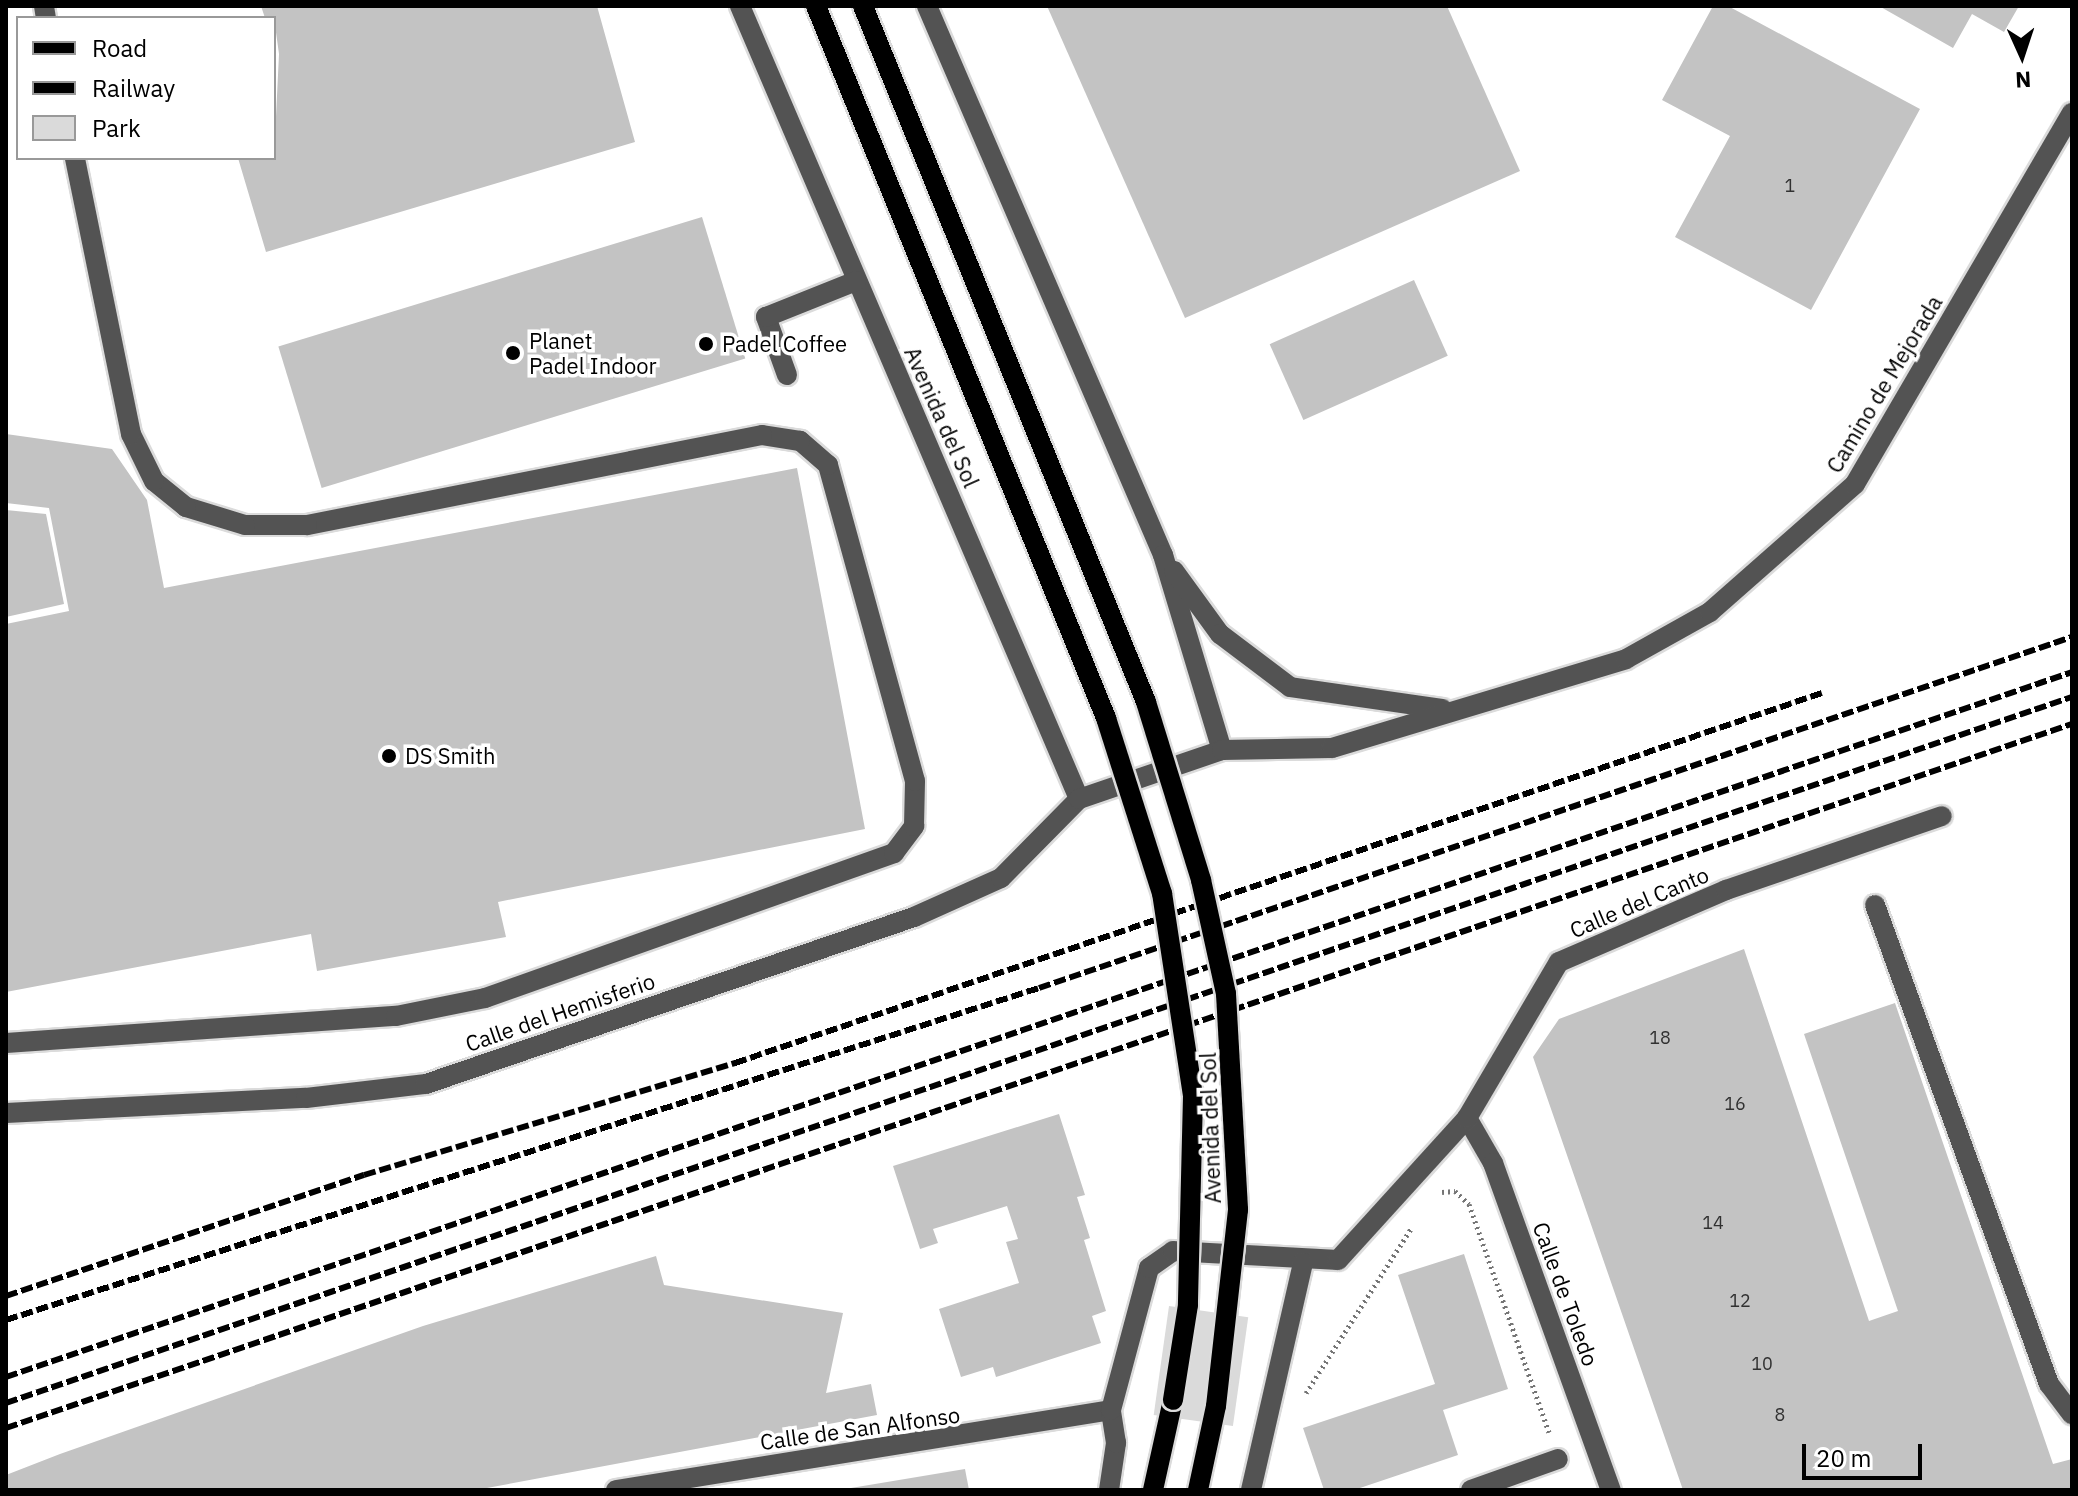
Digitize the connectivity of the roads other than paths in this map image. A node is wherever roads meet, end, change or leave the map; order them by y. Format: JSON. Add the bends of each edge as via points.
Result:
{"nodes":[{"id":1,"x":740,"y":6,"type":"edge"},
{"id":2,"x":816,"y":6,"type":"edge"},
{"id":3,"x":863,"y":6,"type":"edge"},
{"id":4,"x":927,"y":6,"type":"edge"},
{"id":5,"x":2072,"y":113,"type":"edge"},
{"id":6,"x":75,"y":160,"type":"edge"},
{"id":7,"x":856,"y":281,"type":"junction"},
{"id":8,"x":787,"y":375,"type":"dead end"},
{"id":9,"x":1163,"y":555,"type":"junction"},
{"id":10,"x":1454,"y":710,"type":"junction"},
{"id":11,"x":1222,"y":750,"type":"junction"},
{"id":12,"x":1079,"y":799,"type":"junction"},
{"id":13,"x":1942,"y":816,"type":"dead end"},
{"id":14,"x":1875,"y":905,"type":"dead end"},
{"id":15,"x":6,"y":1043,"type":"edge"},
{"id":16,"x":6,"y":1113,"type":"edge"},
{"id":17,"x":1467,"y":1118,"type":"junction"},
{"id":18,"x":1303,"y":1263,"type":"junction"},
{"id":19,"x":1111,"y":1410,"type":"junction"},
{"id":20,"x":2072,"y":1414,"type":"edge"},
{"id":21,"x":1558,"y":1459,"type":"road end"},
{"id":22,"x":682,"y":1484,"type":"edge"},
{"id":23,"x":616,"y":1490,"type":"edge"},
{"id":24,"x":1109,"y":1490,"type":"edge"},
{"id":25,"x":1153,"y":1490,"type":"edge"},
{"id":26,"x":1198,"y":1490,"type":"edge"},
{"id":27,"x":1251,"y":1490,"type":"edge"},
{"id":28,"x":1471,"y":1490,"type":"edge"},
{"id":29,"x":1611,"y":1490,"type":"edge"}],
"edges":[{"from":1,"to":7,"type":"street","name":"Avenida del Sol"},
{"from":2,"to":25,"type":"main road","name":"Avenida del Sol","bridge":true,"via":[[1106,718],[1162,893],[1193,1096],[1193,1209],[1188,1305]]},
{"from":3,"to":26,"type":"main road","name":"Avenida del Sol","bridge":true,"via":[[1146,702],[1201,880],[1231,1036],[1238,1210],[1218,1392]]},
{"from":4,"to":9,"type":"street"},
{"from":5,"to":10,"type":"street","name":"Camino de Mejorada","via":[[1855,484],[1698,618],[1626,659]]},
{"from":6,"to":15,"type":"street","via":[[131,434],[154,481],[186,507],[245,525],[307,525],[762,435],[800,441],[828,465],[915,781],[914,826],[894,853],[485,998],[396,1016]]},
{"from":7,"to":8,"type":"street","via":[[766,317]]},
{"from":7,"to":12,"type":"street","name":"Avenida del Sol"},
{"from":9,"to":10,"type":"street","name":"Camino de Mejorada","via":[[1220,634],[1290,687]]},
{"from":9,"to":11,"type":"street"},
{"from":10,"to":11,"type":"street","name":"Camino de Mejorada","via":[[1332,748]]},
{"from":11,"to":12,"type":"street"},
{"from":12,"to":16,"type":"street","name":"Calle del Hemisferio","via":[[1001,878],[914,917],[426,1084],[306,1098]]},
{"from":13,"to":17,"type":"street","name":"Calle del Canto","via":[[1726,890],[1559,962]]},
{"from":14,"to":20,"type":"street","via":[[2049,1384]]},
{"from":17,"to":18,"type":"street","name":"Calle del Canto","via":[[1338,1260]]},
{"from":17,"to":29,"type":"street","name":"Calle de Toledo","via":[[1493,1163]]},
{"from":18,"to":19,"type":"street","name":"Calle del Canto","via":[[1173,1251],[1149,1268]]},
{"from":18,"to":27,"type":"street"},
{"from":19,"to":22,"type":"street","name":"Calle de San Alfonso"},
{"from":19,"to":24,"type":"street","name":"Calle del Canto","via":[[1116,1443]]},
{"from":21,"to":28,"type":"street"},
{"from":22,"to":23,"type":"street","name":"Calle de San Alfonso"}]}
